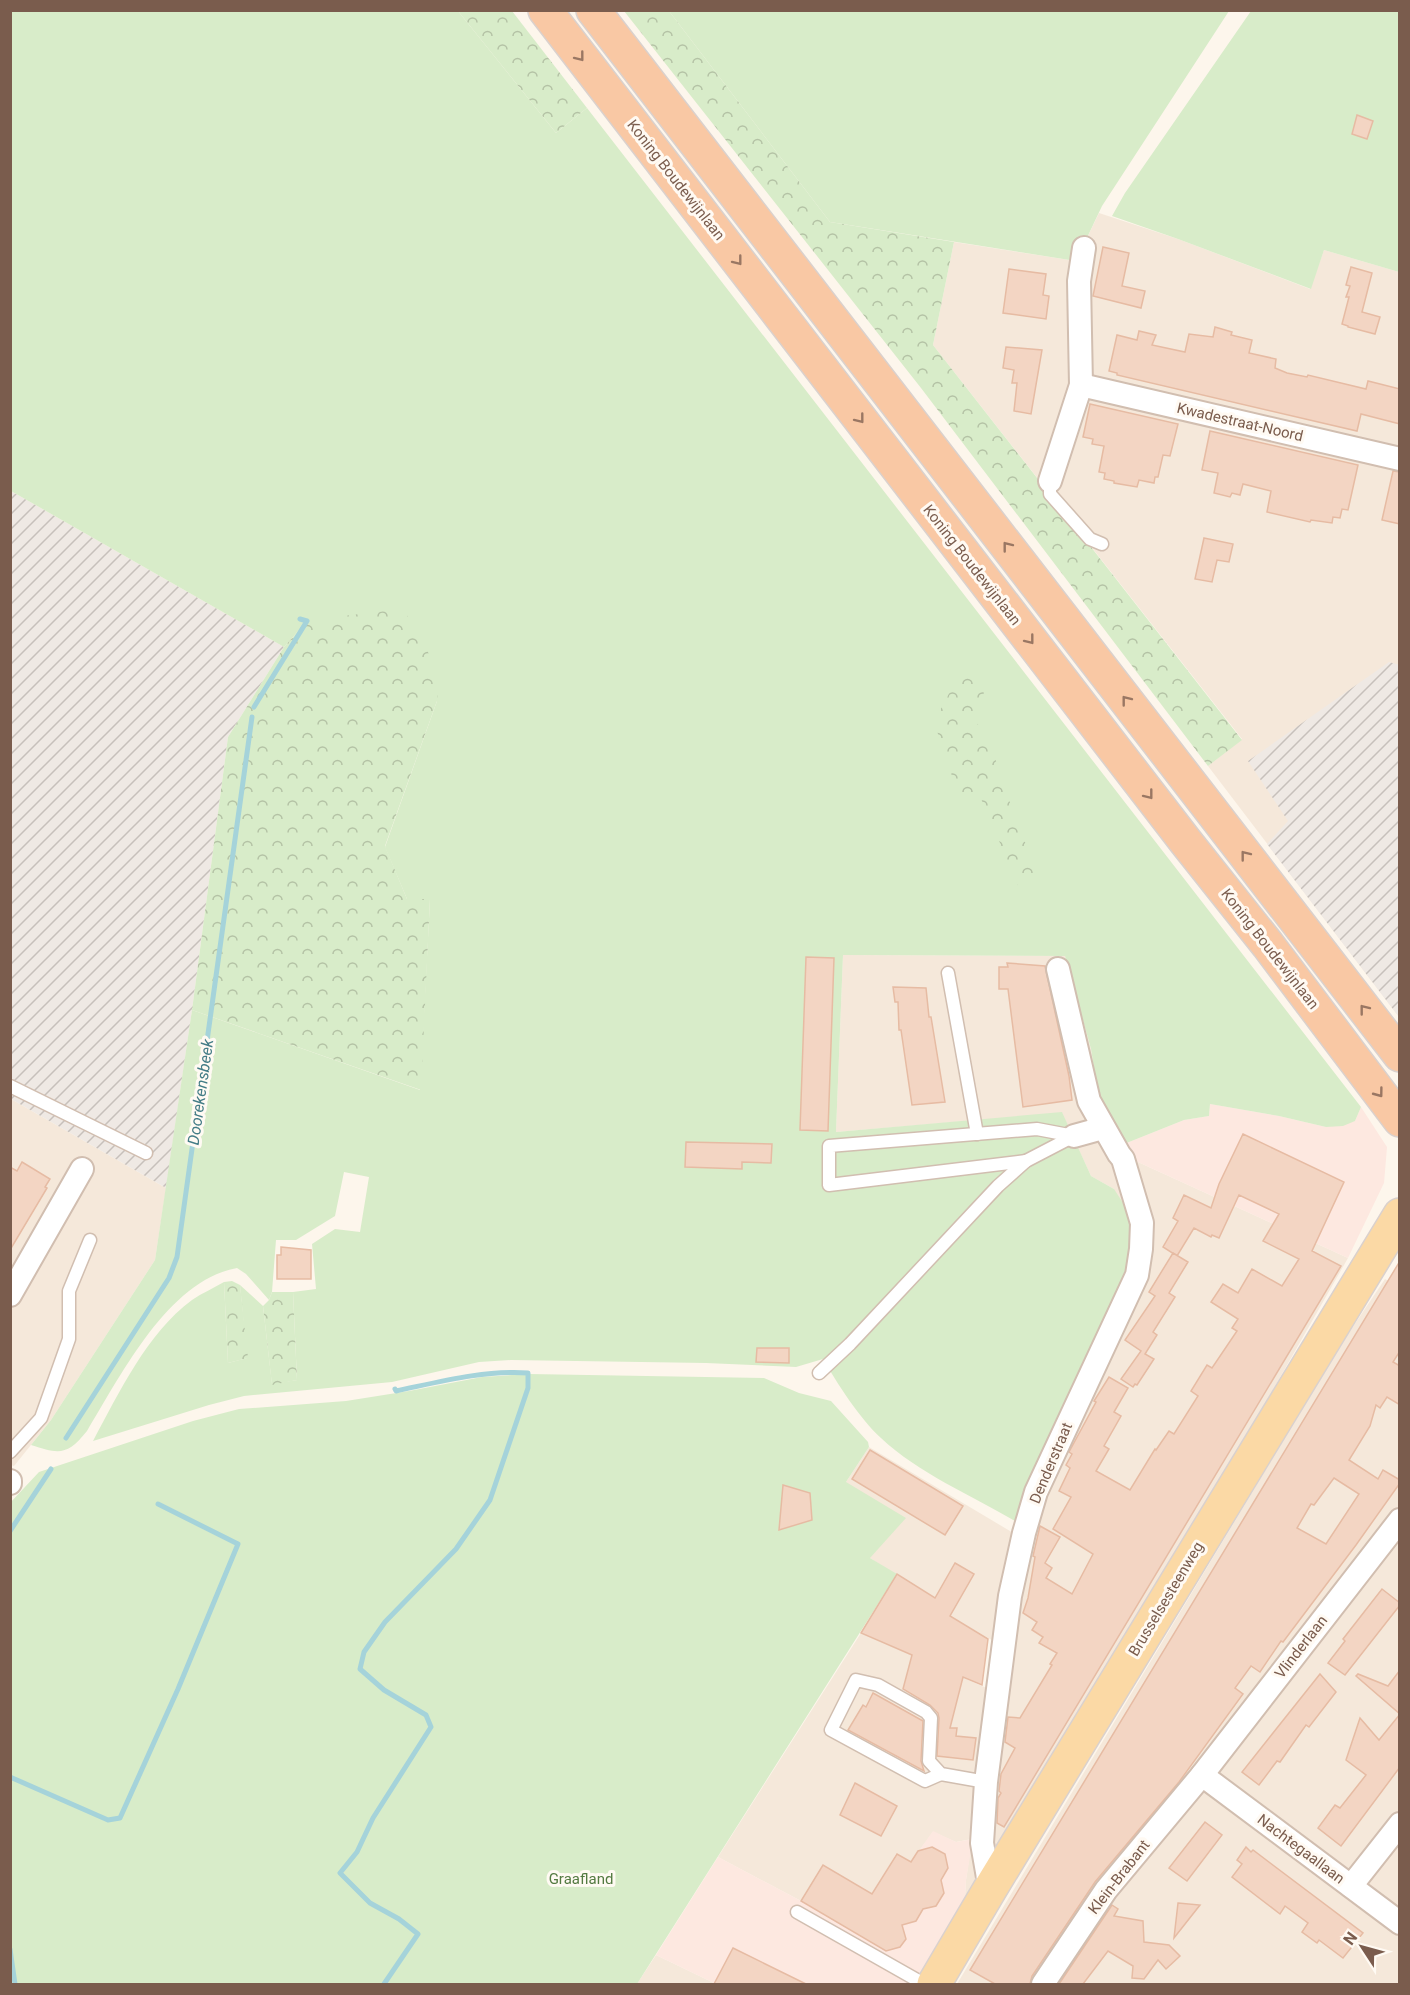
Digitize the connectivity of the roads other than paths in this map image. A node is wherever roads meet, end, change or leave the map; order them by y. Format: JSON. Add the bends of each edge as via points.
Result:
{"nodes":[{"id":1,"x":544,"y":10,"type":"edge"},
{"id":2,"x":593,"y":10,"type":"edge"},
{"id":3,"x":1084,"y":248,"type":"dead end"},
{"id":4,"x":1081,"y":385,"type":"junction"},
{"id":5,"x":1400,"y":459,"type":"edge"},
{"id":6,"x":1050,"y":481,"type":"joint"},
{"id":7,"x":1102,"y":544,"type":"dead end"},
{"id":8,"x":1058,"y":969,"type":"dead end"},
{"id":9,"x":948,"y":973,"type":"dead end"},
{"id":10,"x":1400,"y":1055,"type":"edge"},
{"id":11,"x":10,"y":1086,"type":"edge"},
{"id":12,"x":1400,"y":1120,"type":"edge"},
{"id":13,"x":1103,"y":1128,"type":"junction"},
{"id":14,"x":977,"y":1134,"type":"junction"},
{"id":15,"x":1074,"y":1136,"type":"junction"},
{"id":16,"x":146,"y":1153,"type":"dead end"},
{"id":17,"x":1026,"y":1161,"type":"junction"},
{"id":18,"x":82,"y":1170,"type":"dead end"},
{"id":19,"x":1400,"y":1215,"type":"edge"},
{"id":20,"x":90,"y":1240,"type":"dead end"},
{"id":21,"x":10,"y":1295,"type":"edge"},
{"id":22,"x":819,"y":1373,"type":"dead end"},
{"id":23,"x":10,"y":1452,"type":"edge"},
{"id":24,"x":1400,"y":1520,"type":"edge"},
{"id":25,"x":941,"y":1774,"type":"junction"},
{"id":26,"x":1202,"y":1775,"type":"junction"},
{"id":27,"x":986,"y":1782,"type":"junction"},
{"id":28,"x":1400,"y":1824,"type":"edge"},
{"id":29,"x":1351,"y":1886,"type":"junction"},
{"id":30,"x":990,"y":1889,"type":"junction"},
{"id":31,"x":796,"y":1912,"type":"dead end"},
{"id":32,"x":1400,"y":1923,"type":"edge"},
{"id":33,"x":933,"y":1984,"type":"edge"},
{"id":34,"x":1043,"y":1984,"type":"edge"}],
"edges":[{"from":1,"to":12,"type":"highway","name":"Koning Boudewijnlaan","one_way":true},
{"from":10,"to":2,"type":"highway","one_way":true},
{"from":3,"to":4,"type":"street","via":[[1079,281]]},
{"from":4,"to":5,"type":"street","name":"Kwadestraat-Noord"},
{"from":4,"to":6,"type":"street"},
{"from":6,"to":7,"type":"lane","via":[[1050,494],[1090,539]]},
{"from":8,"to":13,"type":"street","name":"Denderstraat","via":[[1089,1101]]},
{"from":9,"to":14,"type":"lane"},
{"from":11,"to":16,"type":"lane"},
{"from":13,"to":15,"type":"street"},
{"from":13,"to":27,"type":"street","name":"Denderstraat","via":[[1123,1159],[1142,1222],[1137,1275],[1035,1492],[1010,1596]]},
{"from":14,"to":15,"type":"lane","via":[[1037,1129]]},
{"from":14,"to":17,"type":"lane","via":[[829,1146],[829,1185]]},
{"from":15,"to":17,"type":"lane"},
{"from":17,"to":22,"type":"lane"},
{"from":18,"to":21,"type":"street"},
{"from":19,"to":30,"type":"main road","name":"Brusselsesteenweg"},
{"from":20,"to":23,"type":"lane","via":[[69,1291],[69,1339],[41,1418]]},
{"from":24,"to":26,"type":"street","name":"Vlinderlaan"},
{"from":25,"to":25,"type":"lane","via":[[925,1781],[831,1730],[856,1680],[878,1685],[926,1712],[931,1718],[929,1761]]},
{"from":25,"to":27,"type":"lane"},
{"from":26,"to":29,"type":"street","name":"Nachtegaallaan"},
{"from":26,"to":34,"type":"street","name":"Klein-Brabant","via":[[1106,1890]]},
{"from":27,"to":30,"type":"street","name":"Denderstraat","via":[[982,1843]]},
{"from":28,"to":29,"type":"street"},
{"from":29,"to":32,"type":"street","name":"Nachtegaallaan"},
{"from":30,"to":33,"type":"main road","name":"Brusselsesteenweg"},
{"from":31,"to":33,"type":"lane"}]}
